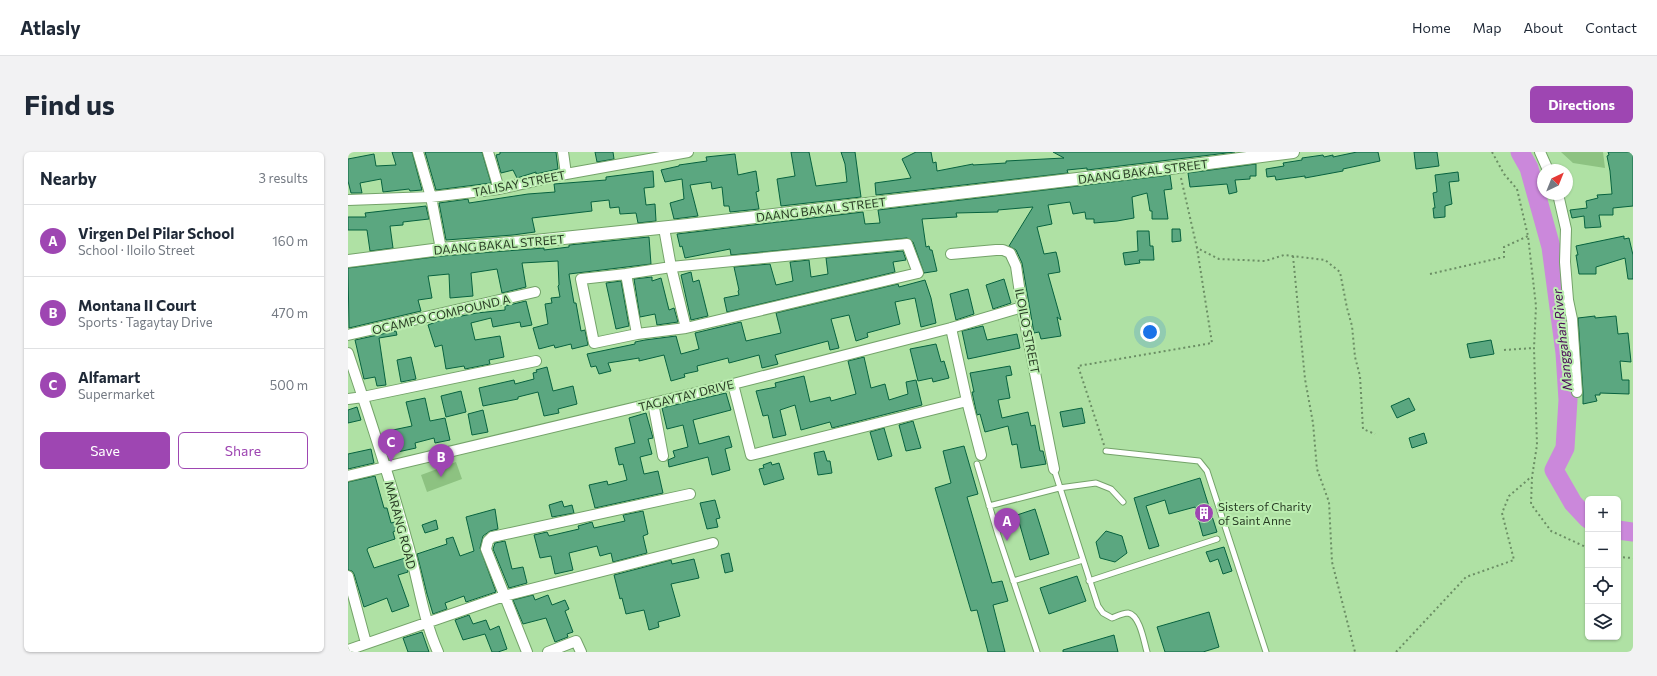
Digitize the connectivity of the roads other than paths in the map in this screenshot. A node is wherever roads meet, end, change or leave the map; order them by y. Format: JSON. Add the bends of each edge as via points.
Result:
{"nodes":[{"id":1,"x":418,"y":152,"type":"edge"},
{"id":2,"x":488,"y":152,"type":"edge"},
{"id":3,"x":563,"y":152,"type":"edge"},
{"id":4,"x":688,"y":152,"type":"edge"},
{"id":5,"x":1293,"y":152,"type":"edge"},
{"id":6,"x":1540,"y":152,"type":"edge"},
{"id":7,"x":1545,"y":164,"type":"edge"},
{"id":8,"x":566,"y":174,"type":"junction"},
{"id":9,"x":499,"y":189,"type":"junction"},
{"id":10,"x":431,"y":197,"type":"junction"},
{"id":11,"x":348,"y":200,"type":"edge"},
{"id":12,"x":1559,"y":200,"type":"edge"},
{"id":13,"x":664,"y":228,"type":"junction"},
{"id":14,"x":441,"y":249,"type":"junction"},
{"id":15,"x":951,"y":254,"type":"dead end"},
{"id":16,"x":348,"y":261,"type":"edge"},
{"id":17,"x":672,"y":267,"type":"junction"},
{"id":18,"x":626,"y":274,"type":"junction"},
{"id":19,"x":535,"y":292,"type":"dead end"},
{"id":20,"x":1022,"y":307,"type":"junction"},
{"id":21,"x":686,"y":328,"type":"junction"},
{"id":22,"x":951,"y":328,"type":"junction"},
{"id":23,"x":637,"y":334,"type":"junction"},
{"id":24,"x":348,"y":335,"type":"edge"},
{"id":25,"x":348,"y":353,"type":"edge"},
{"id":26,"x":536,"y":362,"type":"dead end"},
{"id":27,"x":733,"y":384,"type":"junction"},
{"id":28,"x":1577,"y":392,"type":"dead end"},
{"id":29,"x":363,"y":397,"type":"junction"},
{"id":30,"x":348,"y":399,"type":"edge"},
{"id":31,"x":967,"y":401,"type":"junction"},
{"id":32,"x":653,"y":403,"type":"junction"},
{"id":33,"x":1106,"y":451,"type":"road end"},
{"id":34,"x":663,"y":456,"type":"dead end"},
{"id":35,"x":979,"y":460,"type":"joint"},
{"id":36,"x":386,"y":468,"type":"junction"},
{"id":37,"x":1054,"y":469,"type":"joint"},
{"id":38,"x":348,"y":476,"type":"edge"},
{"id":39,"x":1059,"y":488,"type":"junction"},
{"id":40,"x":690,"y":494,"type":"dead end"},
{"id":41,"x":1123,"y":502,"type":"dead end"},
{"id":42,"x":989,"y":506,"type":"junction"},
{"id":43,"x":1217,"y":539,"type":"dead end"},
{"id":44,"x":713,"y":543,"type":"dead end"},
{"id":45,"x":1083,"y":560,"type":"junction"},
{"id":46,"x":348,"y":576,"type":"edge"},
{"id":47,"x":1013,"y":581,"type":"junction"},
{"id":48,"x":1089,"y":581,"type":"junction"},
{"id":49,"x":504,"y":596,"type":"junction"},
{"id":50,"x":426,"y":622,"type":"junction"},
{"id":51,"x":366,"y":643,"type":"junction"},
{"id":52,"x":348,"y":650,"type":"edge"},
{"id":53,"x":438,"y":652,"type":"edge"},
{"id":54,"x":527,"y":652,"type":"edge"},
{"id":55,"x":548,"y":652,"type":"edge"},
{"id":56,"x":580,"y":652,"type":"edge"},
{"id":57,"x":1037,"y":652,"type":"edge"},
{"id":58,"x":1147,"y":652,"type":"edge"},
{"id":59,"x":1266,"y":652,"type":"edge"}],
"edges":[{"from":1,"to":10,"type":"street"},
{"from":2,"to":9,"type":"street"},
{"from":3,"to":8,"type":"street"},
{"from":4,"to":8,"type":"street","name":"TALISAY STREET"},
{"from":5,"to":13,"type":"street","name":"DAANG BAKAL STREET"},
{"from":6,"to":7,"type":"street"},
{"from":8,"to":9,"type":"street","name":"TALISAY STREET"},
{"from":9,"to":10,"type":"street","name":"TALISAY STREET"},
{"from":10,"to":11,"type":"street","name":"TALISAY STREET"},
{"from":10,"to":14,"type":"street"},
{"from":12,"to":28,"type":"street","via":[[1566,228],[1565,262]]},
{"from":13,"to":14,"type":"street","name":"DAANG BAKAL STREET"},
{"from":13,"to":17,"type":"street"},
{"from":14,"to":16,"type":"street","name":"DAANG BAKAL STREET"},
{"from":15,"to":20,"type":"street","name":"ILOILO STREET","via":[[996,250],[1010,253],[1016,266]]},
{"from":17,"to":18,"type":"street"},
{"from":17,"to":21,"type":"street"},
{"from":17,"to":21,"type":"street","via":[[907,244],[918,273]]},
{"from":18,"to":23,"type":"street"},
{"from":18,"to":23,"type":"street","via":[[581,279],[594,343]]},
{"from":19,"to":24,"type":"street","name":"OCAMPO COMPOUND A"},
{"from":20,"to":22,"type":"street","name":"TAGAYTAY DRIVE"},
{"from":20,"to":37,"type":"street","name":"ILOILO STREET"},
{"from":21,"to":23,"type":"street"},
{"from":22,"to":27,"type":"street","name":"TAGAYTAY DRIVE"},
{"from":22,"to":31,"type":"street"},
{"from":25,"to":29,"type":"street","name":"MARANG ROAD"},
{"from":26,"to":29,"type":"street"},
{"from":27,"to":31,"type":"street","via":[[752,455]]},
{"from":27,"to":32,"type":"street","name":"TAGAYTAY DRIVE"},
{"from":29,"to":30,"type":"street"},
{"from":29,"to":36,"type":"street","name":"MARANG ROAD"},
{"from":31,"to":35,"type":"street"},
{"from":32,"to":34,"type":"street"},
{"from":32,"to":36,"type":"street","name":"TAGAYTAY DRIVE"},
{"from":33,"to":59,"type":"lane","via":[[1199,461],[1207,472]]},
{"from":35,"to":42,"type":"lane"},
{"from":36,"to":38,"type":"street","name":"TAGAYTAY DRIVE"},
{"from":36,"to":50,"type":"street","name":"MARANG ROAD","via":[[408,542]]},
{"from":37,"to":39,"type":"lane"},
{"from":39,"to":41,"type":"lane","via":[[1096,483],[1111,490]]},
{"from":39,"to":42,"type":"lane"},
{"from":39,"to":45,"type":"lane"},
{"from":40,"to":49,"type":"street","via":[[492,537],[486,549]]},
{"from":42,"to":47,"type":"lane"},
{"from":43,"to":48,"type":"lane"},
{"from":44,"to":49,"type":"street"},
{"from":45,"to":47,"type":"lane"},
{"from":45,"to":48,"type":"lane"},
{"from":46,"to":51,"type":"street"},
{"from":47,"to":57,"type":"lane"},
{"from":48,"to":58,"type":"lane","via":[[1102,613],[1112,618],[1126,613],[1133,614],[1138,620]]},
{"from":49,"to":50,"type":"street"},
{"from":49,"to":54,"type":"street"},
{"from":50,"to":51,"type":"street"},
{"from":50,"to":53,"type":"street","name":"MARANG ROAD"},
{"from":51,"to":52,"type":"street"},
{"from":55,"to":56,"type":"street","via":[[576,641]]}]}
